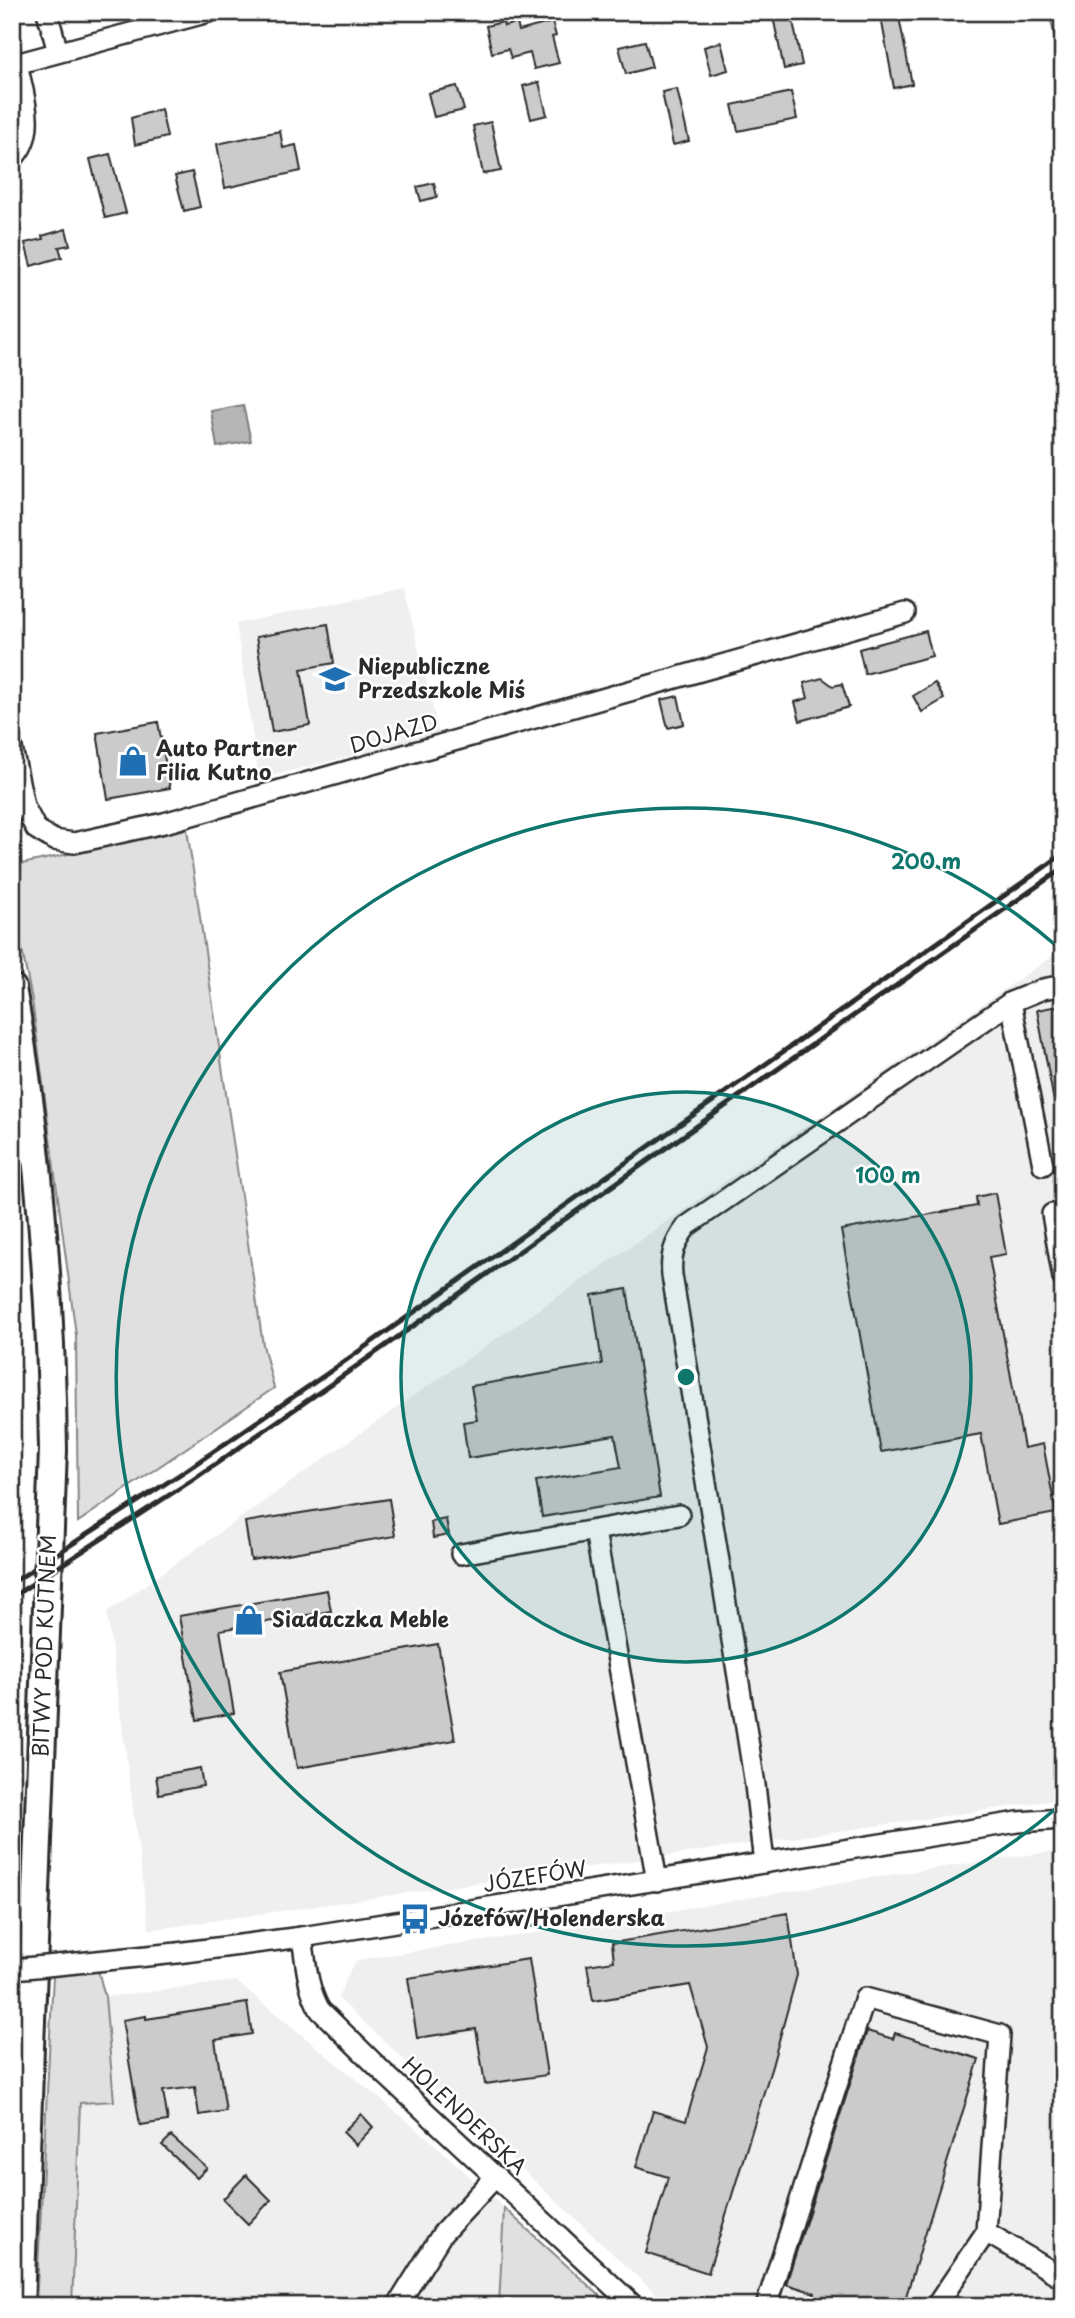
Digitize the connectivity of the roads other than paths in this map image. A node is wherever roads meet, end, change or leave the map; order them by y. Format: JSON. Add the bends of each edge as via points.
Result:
{"nodes":[{"id":1,"x":47,"y":12,"type":"edge"},
{"id":2,"x":209,"y":12,"type":"edge"},
{"id":3,"x":58,"y":52,"type":"junction"},
{"id":4,"x":14,"y":63,"type":"edge"},
{"id":5,"x":12,"y":159,"type":"edge"},
{"id":6,"x":905,"y":613,"type":"dead end"},
{"id":7,"x":12,"y":748,"type":"edge"},
{"id":8,"x":1063,"y":985,"type":"edge"},
{"id":9,"x":12,"y":988,"type":"edge"},
{"id":10,"x":1011,"y":1002,"type":"junction"},
{"id":11,"x":1043,"y":1164,"type":"dead end"},
{"id":12,"x":1052,"y":1214,"type":"dead end"},
{"id":13,"x":1063,"y":1278,"type":"edge"},
{"id":14,"x":679,"y":1516,"type":"dead end"},
{"id":15,"x":595,"y":1531,"type":"junction"},
{"id":16,"x":461,"y":1554,"type":"dead end"},
{"id":17,"x":1063,"y":1819,"type":"edge"},
{"id":18,"x":764,"y":1863,"type":"junction"},
{"id":19,"x":657,"y":1881,"type":"junction"},
{"id":20,"x":302,"y":1937,"type":"junction"},
{"id":21,"x":13,"y":1969,"type":"edge"},
{"id":22,"x":496,"y":2176,"type":"junction"},
{"id":23,"x":986,"y":2232,"type":"junction"},
{"id":24,"x":1063,"y":2278,"type":"edge"},
{"id":25,"x":20,"y":2306,"type":"edge"},
{"id":26,"x":397,"y":2306,"type":"edge"},
{"id":27,"x":635,"y":2306,"type":"edge"},
{"id":28,"x":770,"y":2306,"type":"edge"},
{"id":29,"x":936,"y":2306,"type":"edge"}],
"edges":[{"from":1,"to":3,"type":"street"},
{"from":2,"to":3,"type":"street"},
{"from":3,"to":4,"type":"street"},
{"from":4,"to":5,"type":"street","via":[[28,116],[27,135]]},
{"from":6,"to":7,"type":"street","name":"DOJAZD","via":[[164,822],[74,843],[36,830],[24,806]]},
{"from":8,"to":10,"type":"street"},
{"from":9,"to":25,"type":"main road","name":"BITWY POD KUTNEM","via":[[41,1223],[53,1450]]},
{"from":10,"to":11,"type":"street"},
{"from":10,"to":18,"type":"street","via":[[742,1186],[687,1226],[676,1240],[672,1275]]},
{"from":12,"to":13,"type":"street"},
{"from":14,"to":15,"type":"street"},
{"from":15,"to":16,"type":"street"},
{"from":15,"to":19,"type":"street"},
{"from":17,"to":18,"type":"street","name":"JÓZEFÓW","via":[[1018,1822]]},
{"from":18,"to":19,"type":"street","name":"JÓZEFÓW"},
{"from":19,"to":20,"type":"street","name":"JÓZEFÓW"},
{"from":20,"to":21,"type":"street","name":"JÓZEFÓW","bridge":true},
{"from":20,"to":22,"type":"street","name":"HOLENDERSKA","via":[[313,1999],[320,2010]]},
{"from":22,"to":26,"type":"street","via":[[442,2234]]},
{"from":22,"to":27,"type":"street","name":"HOLENDERSKA"},
{"from":23,"to":24,"type":"street"},
{"from":23,"to":28,"type":"street","via":[[1000,2035],[865,1998],[767,2303]]},
{"from":23,"to":29,"type":"street"}]}
